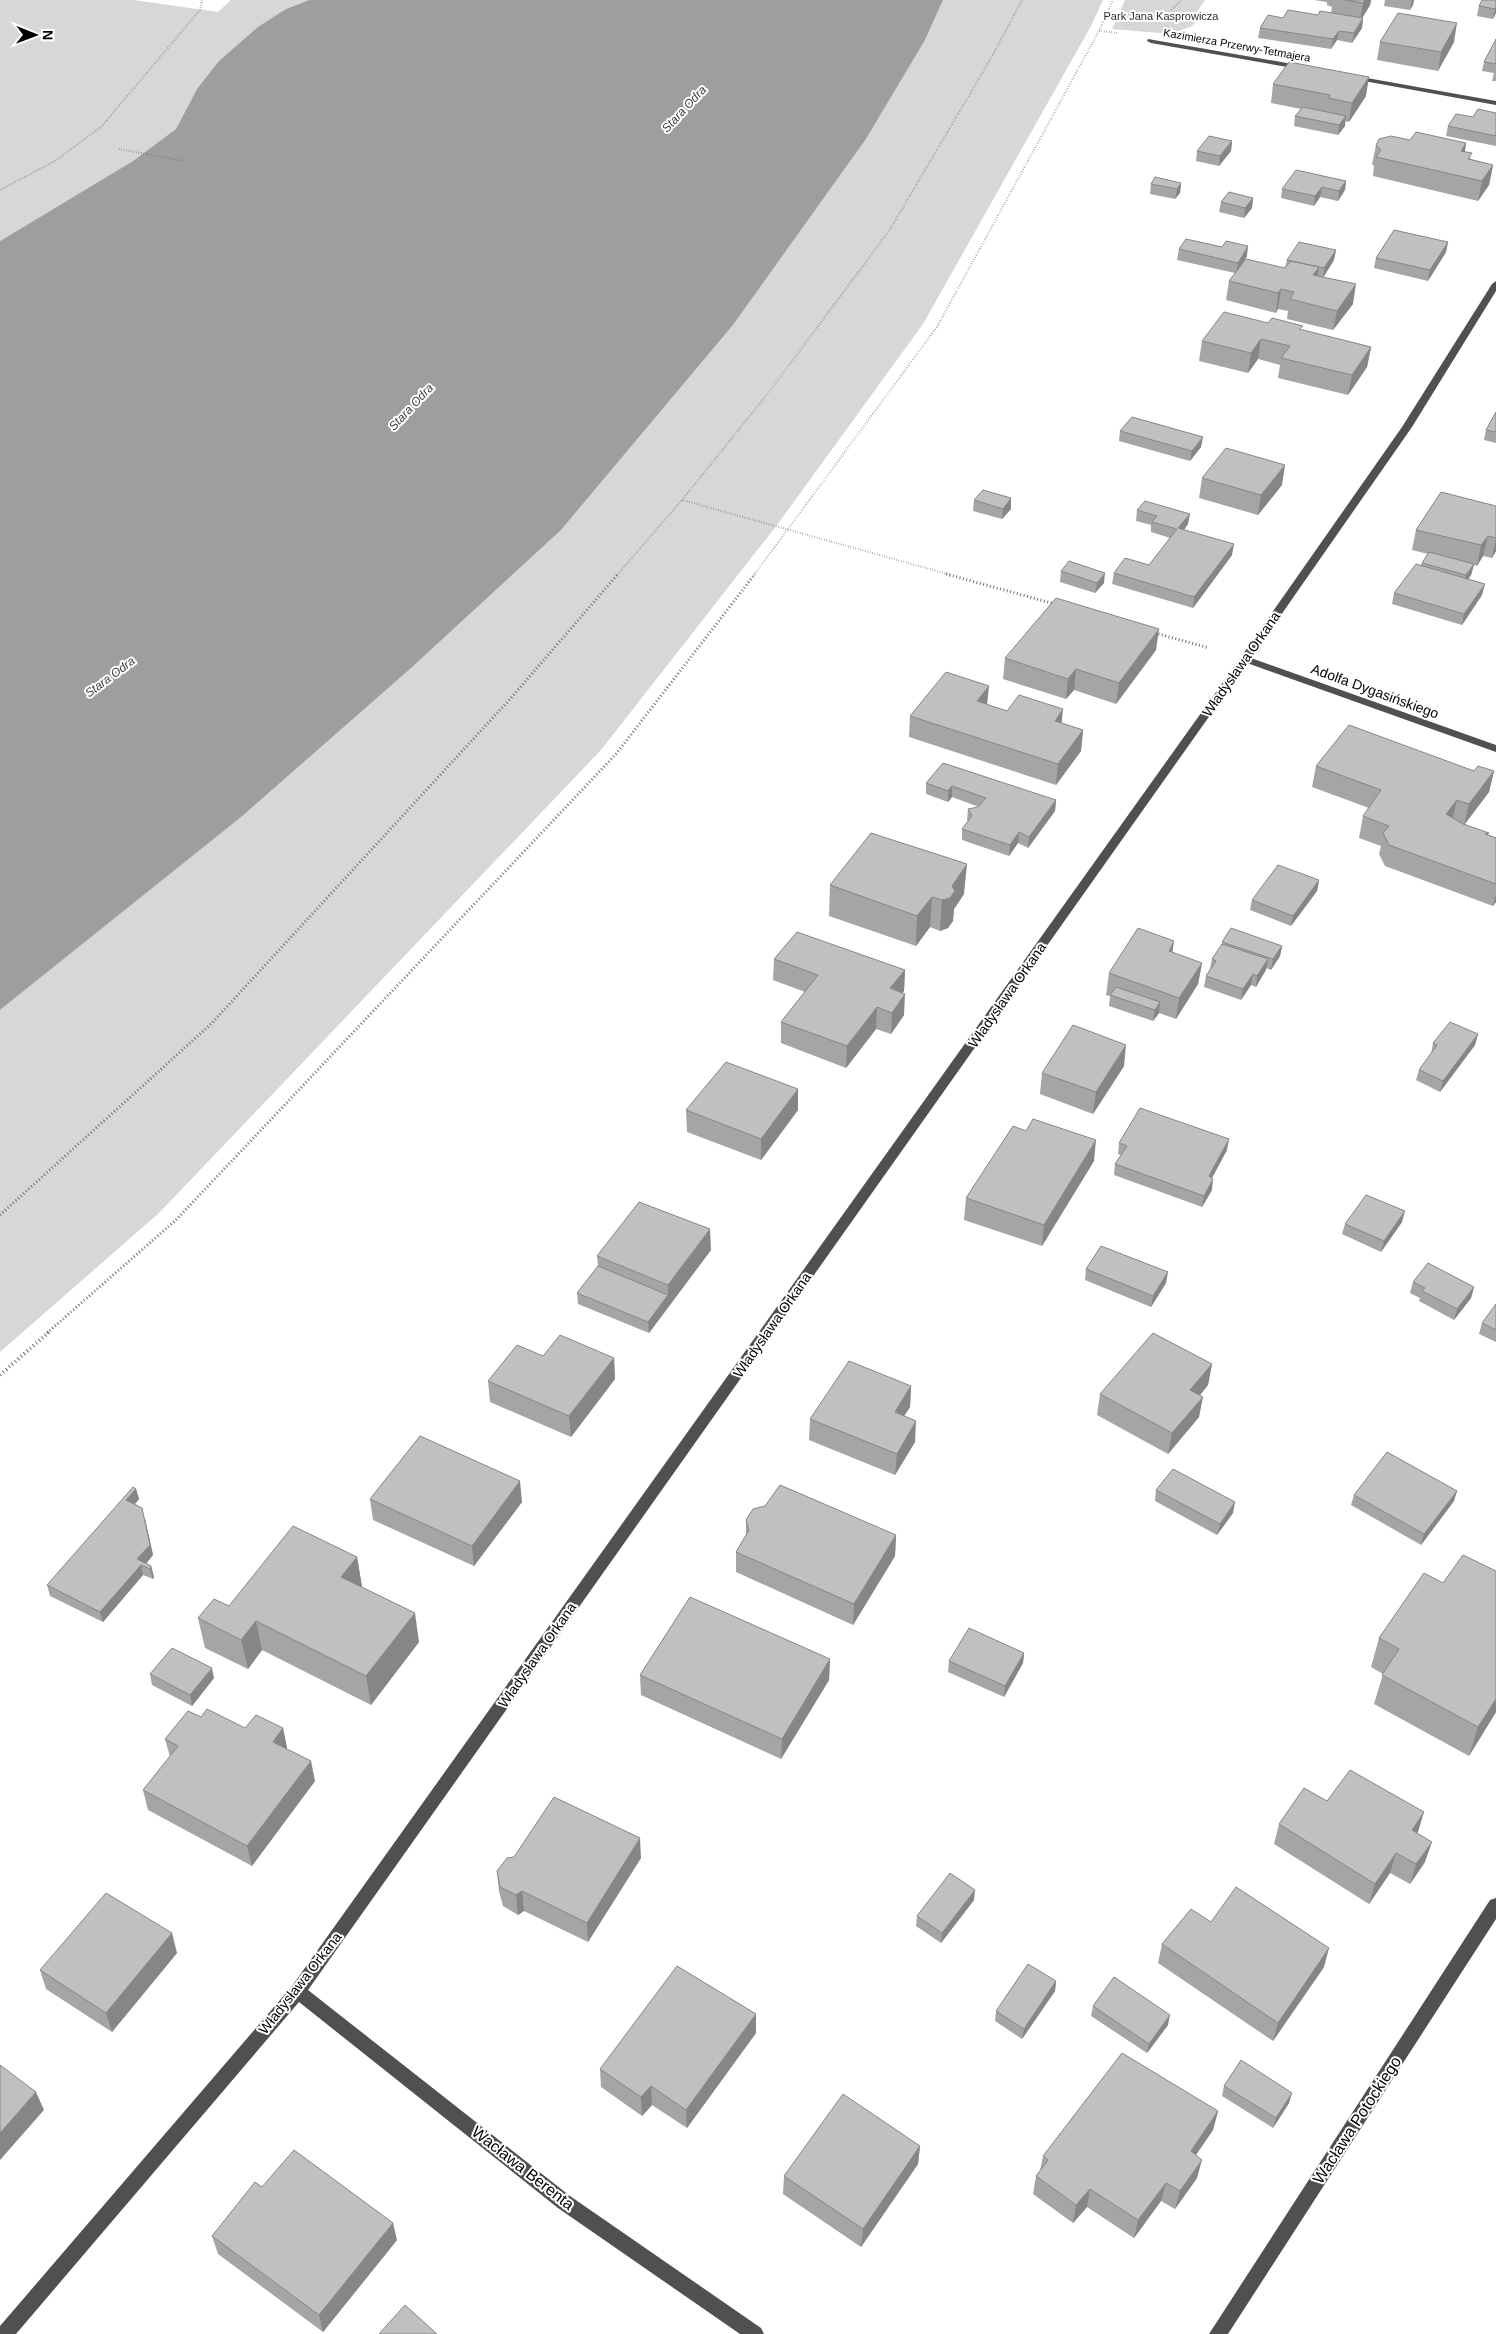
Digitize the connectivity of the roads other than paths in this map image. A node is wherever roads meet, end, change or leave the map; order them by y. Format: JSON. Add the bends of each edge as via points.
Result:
{"nodes":[{"id":1,"x":1151,"y":41,"type":"dead end"},
{"id":2,"x":1314,"y":70,"type":"edge"},
{"id":3,"x":1343,"y":75,"type":"edge"},
{"id":4,"x":1496,"y":103,"type":"edge"},
{"id":5,"x":1496,"y":284,"type":"edge"},
{"id":6,"x":1245,"y":658,"type":"junction"},
{"id":7,"x":1496,"y":749,"type":"edge"},
{"id":8,"x":1496,"y":1905,"type":"edge"},
{"id":9,"x":298,"y":1991,"type":"junction"},
{"id":10,"x":6,"y":2334,"type":"edge"},
{"id":11,"x":755,"y":2334,"type":"edge"},
{"id":12,"x":1218,"y":2334,"type":"edge"}],
"edges":[{"from":1,"to":2,"type":"street","name":"Kazimierza Przerwy-Tetmajera"},
{"from":3,"to":4,"type":"street"},
{"from":5,"to":6,"type":"street","name":"Władysława Orkana","via":[[1407,427]]},
{"from":6,"to":7,"type":"street","name":"Adolfa Dygasińskiego"},
{"from":6,"to":9,"type":"street","name":"Władysława Orkana"},
{"from":8,"to":12,"type":"street","name":"Wacława Potockiego"},
{"from":9,"to":10,"type":"street","name":"Władysława Orkana"},
{"from":9,"to":11,"type":"street","name":"Wacława Berenta","via":[[564,2202]]}]}
